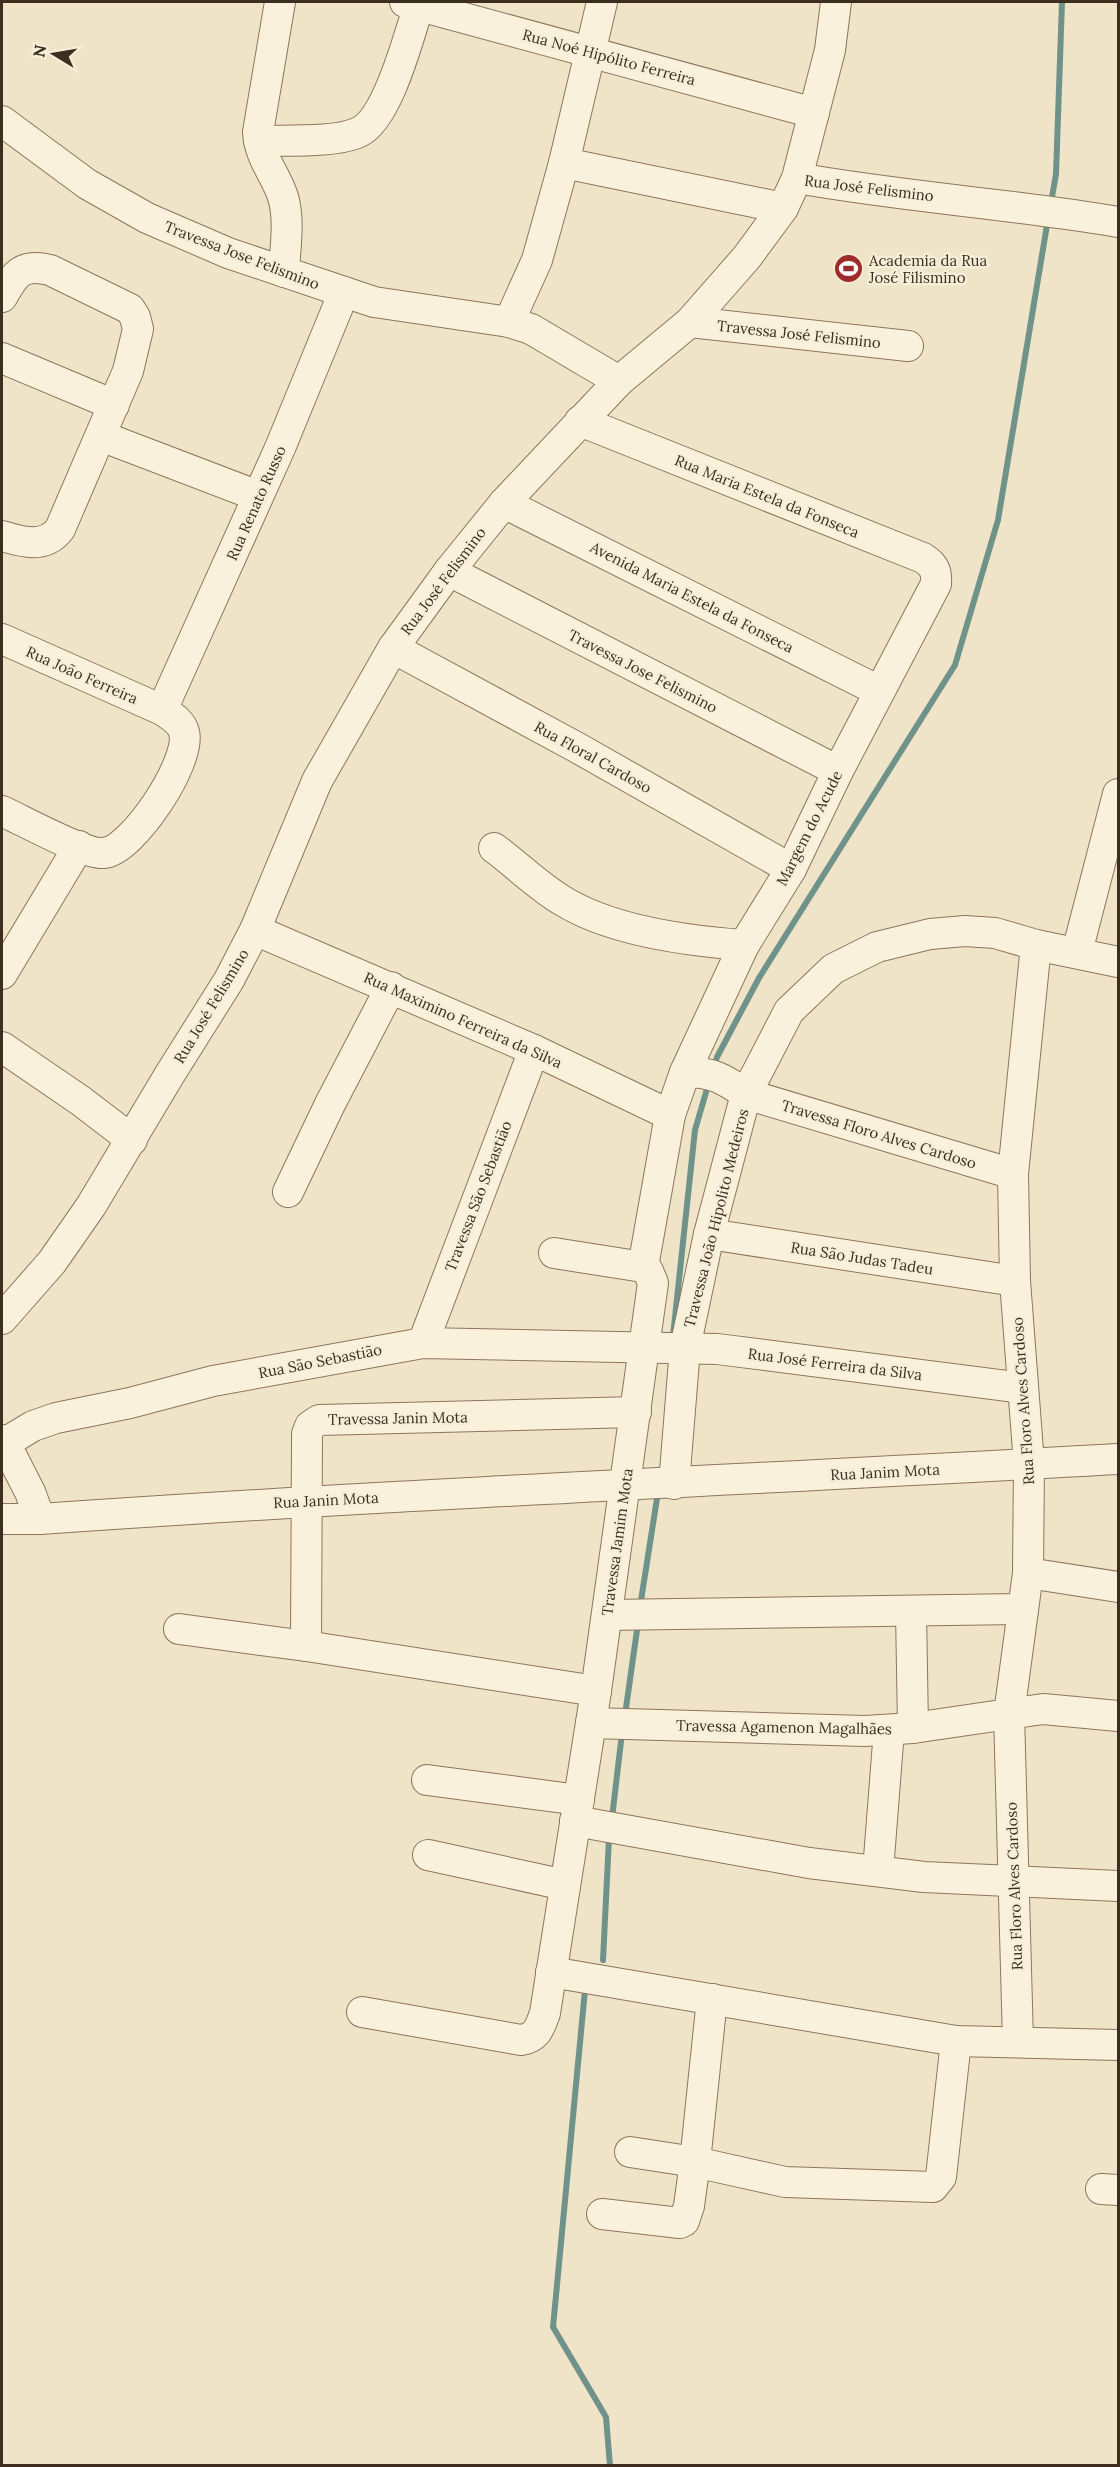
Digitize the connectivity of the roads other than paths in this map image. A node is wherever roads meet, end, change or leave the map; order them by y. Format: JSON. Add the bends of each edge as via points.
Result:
{"nodes":[{"id":1,"x":280,"y":2,"type":"edge"},
{"id":2,"x":602,"y":2,"type":"edge"},
{"id":3,"x":836,"y":2,"type":"edge"},
{"id":4,"x":412,"y":3,"type":"edge"},
{"id":5,"x":590,"y":51,"type":"junction"},
{"id":6,"x":814,"y":113,"type":"junction"},
{"id":7,"x":2,"y":121,"type":"edge"},
{"id":8,"x":259,"y":141,"type":"junction"},
{"id":9,"x":564,"y":163,"type":"junction"},
{"id":10,"x":797,"y":178,"type":"junction"},
{"id":11,"x":783,"y":208,"type":"junction"},
{"id":12,"x":1119,"y":222,"type":"edge"},
{"id":13,"x":284,"y":272,"type":"junction"},
{"id":14,"x":344,"y":292,"type":"junction"},
{"id":15,"x":2,"y":297,"type":"edge"},
{"id":16,"x":509,"y":322,"type":"junction"},
{"id":17,"x":690,"y":322,"type":"junction"},
{"id":18,"x":908,"y":346,"type":"dead end"},
{"id":19,"x":2,"y":358,"type":"edge"},
{"id":20,"x":619,"y":381,"type":"junction"},
{"id":21,"x":114,"y":405,"type":"junction"},
{"id":22,"x":580,"y":421,"type":"junction"},
{"id":23,"x":101,"y":436,"type":"junction"},
{"id":24,"x":258,"y":496,"type":"junction"},
{"id":25,"x":504,"y":503,"type":"junction"},
{"id":26,"x":2,"y":536,"type":"edge"},
{"id":27,"x":449,"y":571,"type":"junction"},
{"id":28,"x":936,"y":584,"type":"joint"},
{"id":29,"x":2,"y":639,"type":"edge"},
{"id":30,"x":393,"y":648,"type":"junction"},
{"id":31,"x":879,"y":691,"type":"junction"},
{"id":32,"x":162,"y":710,"type":"junction"},
{"id":33,"x":838,"y":771,"type":"junction"},
{"id":34,"x":1119,"y":794,"type":"edge"},
{"id":35,"x":2,"y":811,"type":"edge"},
{"id":36,"x":78,"y":846,"type":"junction"},
{"id":37,"x":494,"y":848,"type":"dead end"},
{"id":38,"x":791,"y":869,"type":"junction"},
{"id":39,"x":255,"y":930,"type":"junction"},
{"id":40,"x":744,"y":945,"type":"junction"},
{"id":41,"x":1036,"y":945,"type":"junction"},
{"id":42,"x":1077,"y":952,"type":"junction"},
{"id":43,"x":1119,"y":962,"type":"edge"},
{"id":44,"x":2,"y":974,"type":"edge"},
{"id":45,"x":391,"y":987,"type":"junction"},
{"id":46,"x":2,"y":1047,"type":"edge"},
{"id":47,"x":534,"y":1050,"type":"junction"},
{"id":48,"x":703,"y":1074,"type":"junction"},
{"id":49,"x":746,"y":1094,"type":"junction"},
{"id":50,"x":670,"y":1115,"type":"junction"},
{"id":51,"x":132,"y":1140,"type":"junction"},
{"id":52,"x":1013,"y":1174,"type":"junction"},
{"id":53,"x":288,"y":1192,"type":"dead end"},
{"id":54,"x":709,"y":1234,"type":"junction"},
{"id":55,"x":554,"y":1253,"type":"dead end"},
{"id":56,"x":648,"y":1275,"type":"junction"},
{"id":57,"x":1015,"y":1281,"type":"junction"},
{"id":58,"x":2,"y":1318,"type":"edge"},
{"id":59,"x":423,"y":1343,"type":"junction"},
{"id":60,"x":646,"y":1347,"type":"junction"},
{"id":61,"x":685,"y":1348,"type":"junction"},
{"id":62,"x":1023,"y":1388,"type":"junction"},
{"id":63,"x":636,"y":1412,"type":"junction"},
{"id":64,"x":3,"y":1441,"type":"edge"},
{"id":65,"x":1119,"y":1459,"type":"edge"},
{"id":66,"x":1029,"y":1464,"type":"junction"},
{"id":67,"x":654,"y":1484,"type":"junction"},
{"id":68,"x":305,"y":1501,"type":"junction"},
{"id":69,"x":2,"y":1519,"type":"edge"},
{"id":70,"x":40,"y":1519,"type":"junction"},
{"id":71,"x":1028,"y":1573,"type":"junction"},
{"id":72,"x":1119,"y":1587,"type":"edge"},
{"id":73,"x":1023,"y":1609,"type":"junction"},
{"id":74,"x":911,"y":1611,"type":"junction"},
{"id":75,"x":607,"y":1615,"type":"junction"},
{"id":76,"x":178,"y":1629,"type":"dead end"},
{"id":77,"x":306,"y":1646,"type":"junction"},
{"id":78,"x":596,"y":1691,"type":"junction"},
{"id":79,"x":1009,"y":1714,"type":"junction"},
{"id":80,"x":1119,"y":1716,"type":"edge"},
{"id":81,"x":591,"y":1723,"type":"junction"},
{"id":82,"x":901,"y":1729,"type":"junction"},
{"id":83,"x":428,"y":1780,"type":"dead end"},
{"id":84,"x":577,"y":1810,"type":"junction"},
{"id":85,"x":428,"y":1855,"type":"dead end"},
{"id":86,"x":878,"y":1871,"type":"junction"},
{"id":87,"x":1013,"y":1882,"type":"junction"},
{"id":88,"x":565,"y":1885,"type":"junction"},
{"id":89,"x":1119,"y":1886,"type":"edge"},
{"id":90,"x":551,"y":1972,"type":"junction"},
{"id":91,"x":712,"y":1999,"type":"junction"},
{"id":92,"x":362,"y":2012,"type":"dead end"},
{"id":93,"x":956,"y":2041,"type":"junction"},
{"id":94,"x":1018,"y":2042,"type":"junction"},
{"id":95,"x":1119,"y":2045,"type":"edge"},
{"id":96,"x":630,"y":2152,"type":"dead end"},
{"id":97,"x":696,"y":2162,"type":"junction"},
{"id":98,"x":602,"y":2214,"type":"dead end"}],
"edges":[{"from":1,"to":8,"type":"street"},
{"from":2,"to":5,"type":"street"},
{"from":3,"to":6,"type":"street","via":[[830,50]]},
{"from":4,"to":5,"type":"street","name":"Rua Noé Hipólito Ferreira"},
{"from":4,"to":8,"type":"street","via":[[400,64],[373,122],[345,137]]},
{"from":5,"to":6,"type":"street","name":"Rua Noé Hipólito Ferreira"},
{"from":5,"to":9,"type":"street"},
{"from":6,"to":10,"type":"street"},
{"from":7,"to":13,"type":"street","name":"Travessa Jose Felismino","via":[[87,184],[147,218]]},
{"from":8,"to":13,"type":"street","via":[[264,161],[284,200]]},
{"from":9,"to":11,"type":"street"},
{"from":9,"to":16,"type":"street","via":[[537,260]]},
{"from":10,"to":11,"type":"street","name":"Rua José Felismino"},
{"from":10,"to":12,"type":"street","name":"Rua José Felismino"},
{"from":11,"to":17,"type":"street","name":"Rua José Felismino"},
{"from":13,"to":14,"type":"street","name":"Travessa Jose Felismino"},
{"from":14,"to":16,"type":"street","name":"Travessa Jose Felismino","via":[[374,302]]},
{"from":14,"to":24,"type":"street","name":"Rua Renato Russo"},
{"from":15,"to":21,"type":"street","via":[[17,274],[36,267],[130,309],[137,323],[137,339]]},
{"from":16,"to":20,"type":"street","name":"Travessa Jose Felismino","via":[[548,338]]},
{"from":17,"to":18,"type":"street","name":"Travessa José Felismino"},
{"from":17,"to":20,"type":"street","name":"Rua José Felismino"},
{"from":19,"to":21,"type":"street"},
{"from":20,"to":22,"type":"street","name":"Rua José Felismino"},
{"from":21,"to":23,"type":"street"},
{"from":22,"to":25,"type":"street","name":"Rua José Felismino"},
{"from":22,"to":28,"type":"street","name":"Rua Maria Estela da Fonseca","via":[[923,558],[937,573]]},
{"from":23,"to":24,"type":"street"},
{"from":23,"to":26,"type":"street","via":[[60,530],[39,543]]},
{"from":24,"to":32,"type":"street","name":"Rua Renato Russo"},
{"from":25,"to":27,"type":"street","name":"Rua José Felismino"},
{"from":25,"to":31,"type":"street","name":"Avenida Maria Estela da Fonseca"},
{"from":27,"to":30,"type":"street","name":"Rua José Felismino"},
{"from":27,"to":33,"type":"street","name":"Travessa Jose Felismino"},
{"from":28,"to":31,"type":"street","name":"Margem do Acude"},
{"from":29,"to":32,"type":"street","name":"Rua João Ferreira"},
{"from":30,"to":38,"type":"street","name":"Rua Floral Cardoso"},
{"from":30,"to":39,"type":"street","name":"Rua José Felismino","via":[[317,782]]},
{"from":31,"to":33,"type":"street","name":"Margem do Acude"},
{"from":32,"to":36,"type":"street","via":[[180,723],[185,740],[169,786],[119,846],[102,853]]},
{"from":33,"to":38,"type":"street","name":"Margem do Acude"},
{"from":34,"to":42,"type":"street"},
{"from":35,"to":36,"type":"street"},
{"from":36,"to":44,"type":"street"},
{"from":37,"to":40,"type":"street","via":[[562,901],[601,920],[697,942]]},
{"from":38,"to":40,"type":"street","name":"Margem do Acude"},
{"from":39,"to":45,"type":"street","name":"Rua Maximino Ferreira da Silva"},
{"from":39,"to":51,"type":"street","name":"Rua José Felismino"},
{"from":40,"to":48,"type":"street","name":"Margem do Acude"},
{"from":41,"to":42,"type":"street"},
{"from":41,"to":49,"type":"street","name":"Travessa João Hipolito Medeiros","via":[[995,933],[930,934],[877,947],[833,969],[789,1011]]},
{"from":41,"to":52,"type":"street","name":"Rua Floro Alves Cardoso"},
{"from":42,"to":43,"type":"street"},
{"from":45,"to":47,"type":"street","name":"Rua Maximino Ferreira da Silva"},
{"from":45,"to":53,"type":"street"},
{"from":46,"to":51,"type":"street"},
{"from":47,"to":50,"type":"street","name":"Rua Maximino Ferreira da Silva"},
{"from":47,"to":59,"type":"street","name":"Travessa São Sebastião"},
{"from":48,"to":49,"type":"street","name":"Travessa Floro Alves Cardoso"},
{"from":48,"to":50,"type":"street","name":"Margem do Acude"},
{"from":49,"to":52,"type":"street","name":"Travessa Floro Alves Cardoso"},
{"from":49,"to":54,"type":"street","name":"Travessa João Hipolito Medeiros"},
{"from":50,"to":56,"type":"street"},
{"from":51,"to":58,"type":"street","name":"Rua José Felismino","via":[[52,1262]]},
{"from":52,"to":57,"type":"street","name":"Rua Floro Alves Cardoso"},
{"from":54,"to":57,"type":"street","name":"Rua São Judas Tadeu"},
{"from":54,"to":61,"type":"street","name":"Travessa João Hipolito Medeiros"},
{"from":55,"to":56,"type":"street"},
{"from":56,"to":60,"type":"street","name":"Travessa Jamim Mota"},
{"from":57,"to":62,"type":"street","name":"Rua Floro Alves Cardoso"},
{"from":59,"to":60,"type":"street","name":"Rua São Sebastião"},
{"from":59,"to":64,"type":"street","name":"Rua São Sebastião","via":[[213,1381],[56,1418]]},
{"from":60,"to":61,"type":"street","name":"Rua José Ferreira da Silva"},
{"from":60,"to":63,"type":"street","name":"Travessa Jamim Mota"},
{"from":61,"to":62,"type":"street","name":"Rua José Ferreira da Silva"},
{"from":61,"to":67,"type":"street","name":"Travessa João Hipolito Medeiros"},
{"from":62,"to":66,"type":"street","name":"Rua Floro Alves Cardoso"},
{"from":63,"to":67,"type":"street","name":"Travessa Jamim Mota"},
{"from":63,"to":68,"type":"street","name":"Travessa Janin Mota","via":[[319,1420],[307,1434]]},
{"from":64,"to":70,"type":"street"},
{"from":65,"to":66,"type":"street","name":"Rua Janim Mota"},
{"from":66,"to":67,"type":"street","name":"Rua Janim Mota"},
{"from":66,"to":71,"type":"street","name":"Rua Floro Alves Cardoso"},
{"from":67,"to":68,"type":"street","name":"Rua Janin Mota"},
{"from":67,"to":75,"type":"street","name":"Travessa Jamim Mota"},
{"from":68,"to":70,"type":"street","name":"Rua Janin Mota"},
{"from":68,"to":77,"type":"street","name":"Travessa Janin Mota"},
{"from":69,"to":70,"type":"street","name":"Rua Janin Mota"},
{"from":71,"to":72,"type":"street"},
{"from":71,"to":73,"type":"street","name":"Rua Floro Alves Cardoso"},
{"from":73,"to":74,"type":"street"},
{"from":73,"to":79,"type":"street","name":"Rua Floro Alves Cardoso"},
{"from":74,"to":75,"type":"street"},
{"from":74,"to":82,"type":"street"},
{"from":75,"to":78,"type":"street","name":"Travessa Jamim Mota"},
{"from":76,"to":77,"type":"street"},
{"from":77,"to":78,"type":"street"},
{"from":78,"to":81,"type":"street","name":"Travessa Jamim Mota"},
{"from":79,"to":80,"type":"street","name":"Travessa Agamenon Magalhães","via":[[1043,1708]]},
{"from":79,"to":82,"type":"street","name":"Travessa Agamenon Magalhães"},
{"from":79,"to":87,"type":"street","name":"Rua Floro Alves Cardoso"},
{"from":81,"to":82,"type":"street","name":"Travessa Agamenon Magalhães"},
{"from":81,"to":84,"type":"street","name":"Travessa Jamim Mota"},
{"from":82,"to":86,"type":"street"},
{"from":83,"to":84,"type":"street"},
{"from":84,"to":86,"type":"street","via":[[809,1863]]},
{"from":84,"to":88,"type":"street","name":"Travessa Jamim Mota"},
{"from":85,"to":88,"type":"street"},
{"from":86,"to":87,"type":"street"},
{"from":87,"to":89,"type":"street"},
{"from":87,"to":94,"type":"street","name":"Rua Floro Alves Cardoso"},
{"from":88,"to":90,"type":"street","name":"Travessa Jamim Mota"},
{"from":90,"to":91,"type":"street"},
{"from":90,"to":92,"type":"street","name":"Travessa Jamim Mota","via":[[545,2013],[531,2038],[520,2040]]},
{"from":91,"to":93,"type":"street"},
{"from":91,"to":97,"type":"street"},
{"from":93,"to":94,"type":"street"},
{"from":93,"to":97,"type":"street","via":[[941,2177],[933,2187],[785,2182]]},
{"from":94,"to":95,"type":"street"},
{"from":96,"to":97,"type":"street"},
{"from":97,"to":98,"type":"street","via":[[684,2221]]}]}
